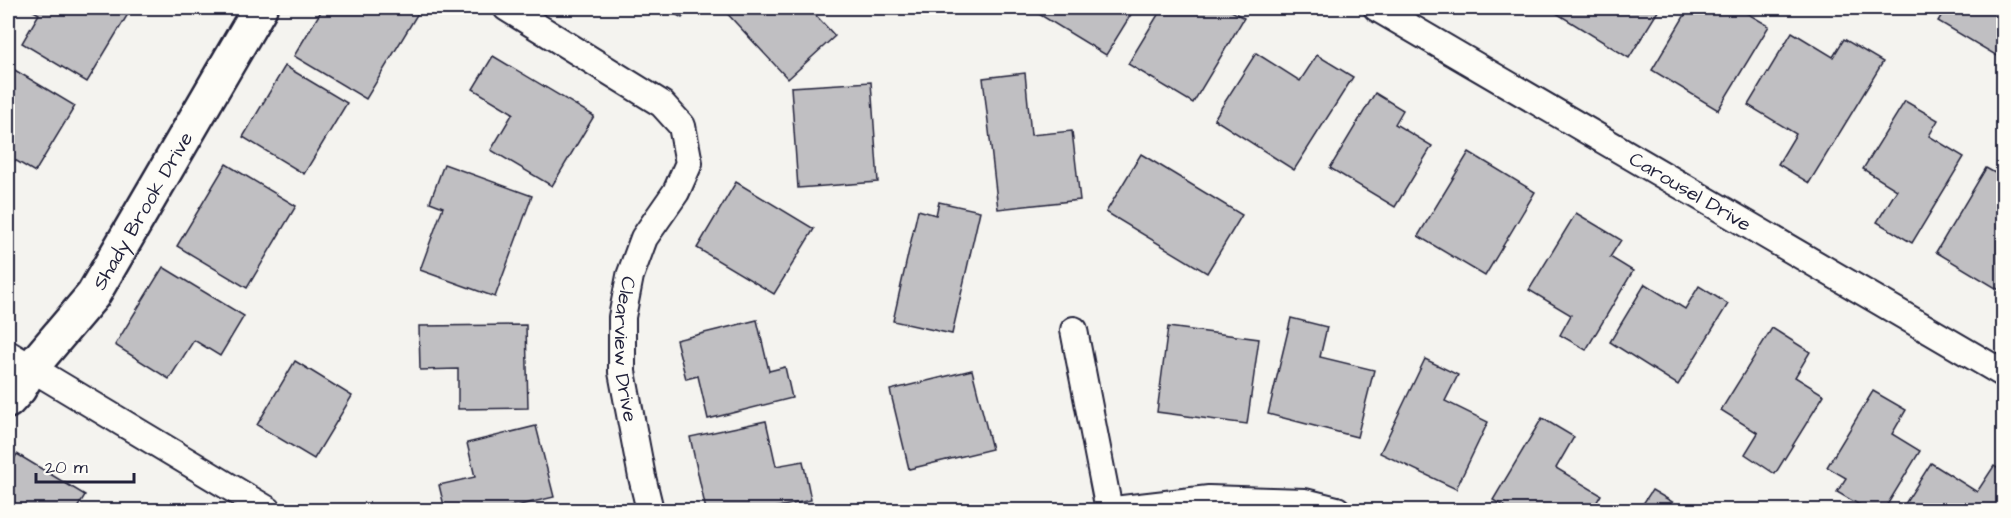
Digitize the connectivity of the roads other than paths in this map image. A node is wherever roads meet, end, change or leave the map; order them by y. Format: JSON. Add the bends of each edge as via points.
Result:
{"nodes":[{"id":1,"x":260,"y":8,"type":"edge"},
{"id":2,"x":507,"y":8,"type":"edge"},
{"id":3,"x":1377,"y":8,"type":"edge"},
{"id":4,"x":1074,"y":330,"type":"dead end"},
{"id":5,"x":19,"y":361,"type":"edge"},
{"id":6,"x":2004,"y":374,"type":"edge"},
{"id":7,"x":8,"y":401,"type":"edge"},
{"id":8,"x":268,"y":510,"type":"edge"},
{"id":9,"x":650,"y":510,"type":"edge"},
{"id":10,"x":1109,"y":510,"type":"edge"},
{"id":11,"x":1114,"y":510,"type":"edge"},
{"id":12,"x":1337,"y":510,"type":"edge"}],
"edges":[{"from":1,"to":5,"type":"street","name":"Shady Brook Drive","via":[[93,295]]},
{"from":2,"to":9,"type":"street","name":"Clearview Drive","via":[[662,104],[682,126],[689,163],[676,192],[644,238],[630,276],[622,317],[622,372]]},
{"from":3,"to":6,"type":"street","name":"Carousel Drive"},
{"from":4,"to":10,"type":"street"},
{"from":5,"to":7,"type":"street","name":"Shady Brook Drive","via":[[19,388]]},
{"from":5,"to":8,"type":"street"},
{"from":11,"to":12,"type":"street","via":[[1209,499],[1305,502]]}]}
